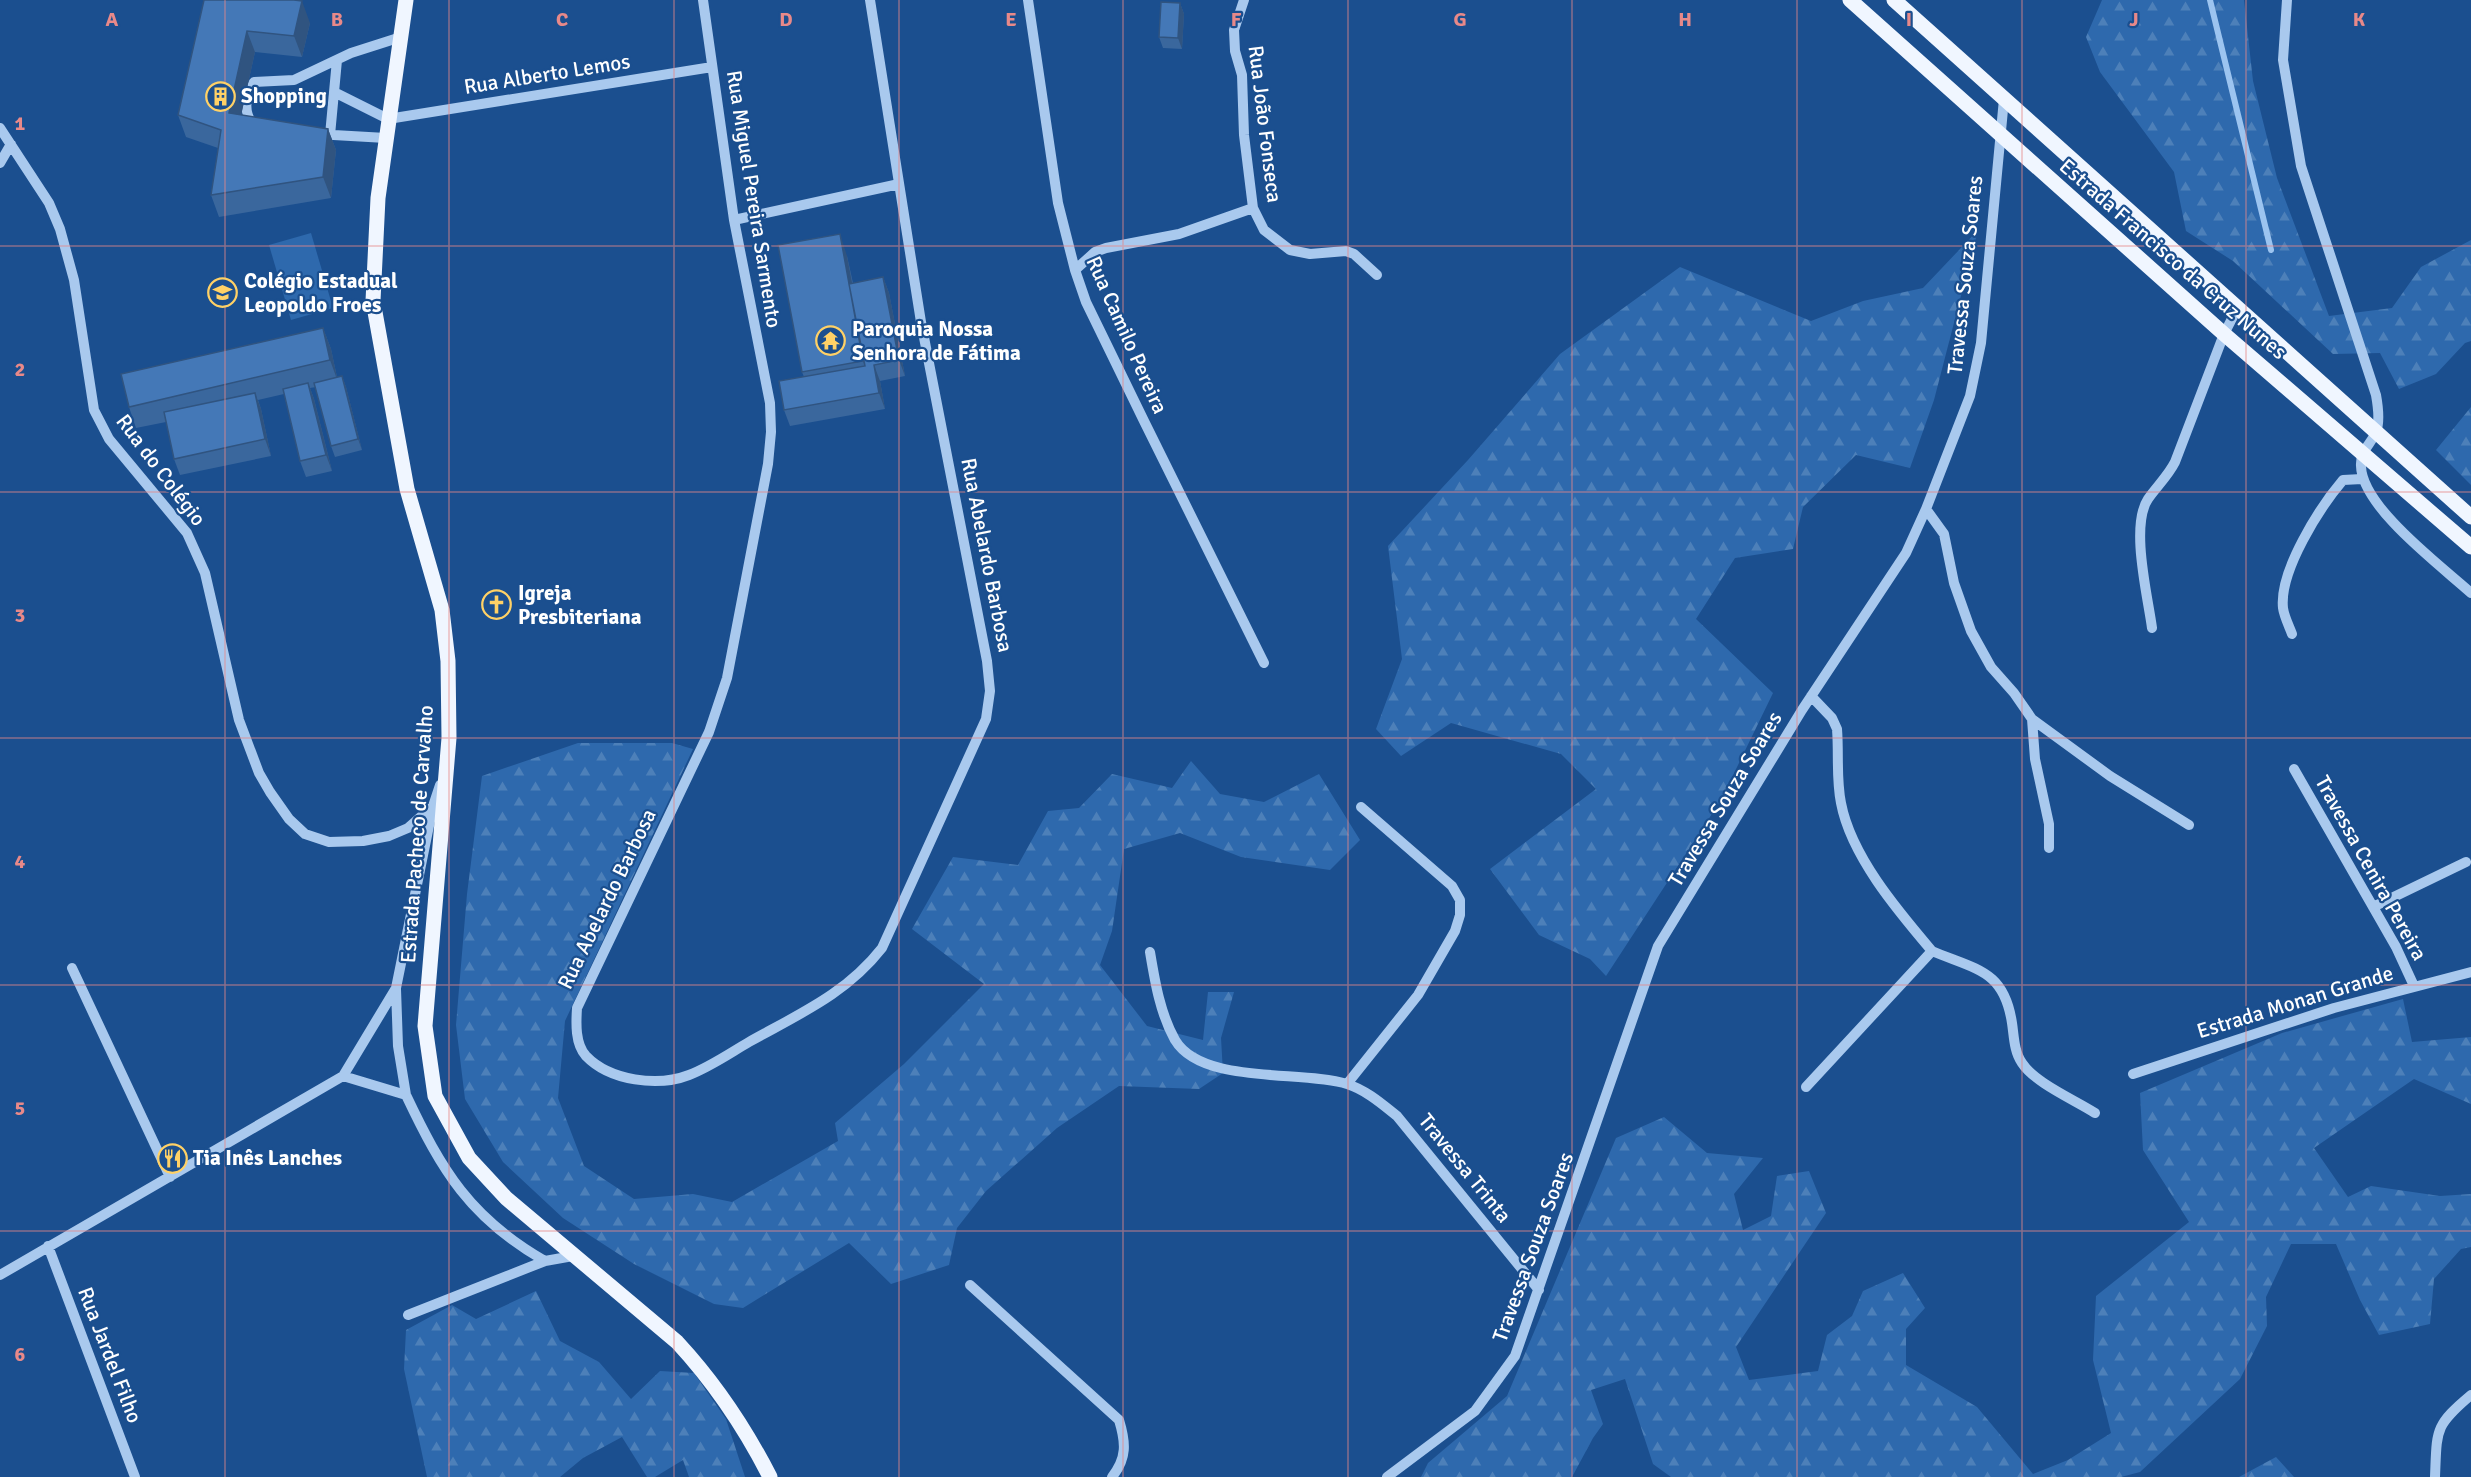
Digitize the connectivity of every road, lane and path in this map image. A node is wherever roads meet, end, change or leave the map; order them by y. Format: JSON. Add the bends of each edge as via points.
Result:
{"nodes":[{"id":1,"x":406,"y":0,"type":"edge"},
{"id":2,"x":703,"y":0,"type":"edge"},
{"id":3,"x":870,"y":0,"type":"edge"},
{"id":4,"x":1028,"y":0,"type":"edge"},
{"id":5,"x":1244,"y":0,"type":"edge"},
{"id":6,"x":1850,"y":0,"type":"edge"},
{"id":7,"x":1894,"y":0,"type":"edge"},
{"id":8,"x":2287,"y":0,"type":"edge"},
{"id":9,"x":400,"y":37,"type":"junction"},
{"id":10,"x":337,"y":60,"type":"junction"},
{"id":11,"x":712,"y":67,"type":"junction"},
{"id":12,"x":334,"y":92,"type":"junction"},
{"id":13,"x":2004,"y":99,"type":"junction"},
{"id":14,"x":388,"y":119,"type":"junction"},
{"id":15,"x":0,"y":128,"type":"edge"},
{"id":16,"x":264,"y":130,"type":"edge"},
{"id":17,"x":308,"y":134,"type":"edge"},
{"id":18,"x":1999,"y":134,"type":"junction"},
{"id":19,"x":330,"y":135,"type":"junction"},
{"id":20,"x":386,"y":138,"type":"junction"},
{"id":21,"x":11,"y":144,"type":"junction"},
{"id":22,"x":0,"y":163,"type":"edge"},
{"id":23,"x":899,"y":184,"type":"junction"},
{"id":24,"x":1253,"y":208,"type":"junction"},
{"id":25,"x":734,"y":220,"type":"junction"},
{"id":26,"x":1075,"y":270,"type":"junction"},
{"id":27,"x":1377,"y":275,"type":"dead end"},
{"id":28,"x":2237,"y":309,"type":"junction"},
{"id":29,"x":2224,"y":334,"type":"junction"},
{"id":30,"x":770,"y":403,"type":"joint"},
{"id":31,"x":2376,"y":431,"type":"junction"},
{"id":32,"x":2363,"y":452,"type":"junction"},
{"id":33,"x":2362,"y":478,"type":"junction"},
{"id":34,"x":1926,"y":509,"type":"junction"},
{"id":35,"x":2471,"y":517,"type":"edge"},
{"id":36,"x":2471,"y":547,"type":"edge"},
{"id":37,"x":2471,"y":593,"type":"edge"},
{"id":38,"x":2152,"y":628,"type":"dead end"},
{"id":39,"x":2292,"y":634,"type":"dead end"},
{"id":40,"x":1264,"y":663,"type":"dead end"},
{"id":41,"x":1811,"y":696,"type":"junction"},
{"id":42,"x":2031,"y":719,"type":"junction"},
{"id":43,"x":446,"y":765,"type":"junction"},
{"id":44,"x":2294,"y":768,"type":"dead end"},
{"id":45,"x":433,"y":806,"type":"junction"},
{"id":46,"x":1360,"y":807,"type":"dead end"},
{"id":47,"x":2189,"y":825,"type":"dead end"},
{"id":48,"x":2049,"y":848,"type":"dead end"},
{"id":49,"x":2466,"y":862,"type":"dead end"},
{"id":50,"x":2373,"y":907,"type":"junction"},
{"id":51,"x":1932,"y":951,"type":"junction"},
{"id":52,"x":1150,"y":952,"type":"dead end"},
{"id":53,"x":72,"y":968,"type":"dead end"},
{"id":54,"x":2471,"y":972,"type":"edge"},
{"id":55,"x":2414,"y":986,"type":"junction"},
{"id":56,"x":396,"y":988,"type":"junction"},
{"id":57,"x":2133,"y":1074,"type":"dead end"},
{"id":58,"x":343,"y":1076,"type":"junction"},
{"id":59,"x":1347,"y":1084,"type":"junction"},
{"id":60,"x":1806,"y":1087,"type":"dead end"},
{"id":61,"x":406,"y":1095,"type":"junction"},
{"id":62,"x":2095,"y":1113,"type":"dead end"},
{"id":63,"x":170,"y":1177,"type":"junction"},
{"id":64,"x":48,"y":1246,"type":"junction"},
{"id":65,"x":573,"y":1256,"type":"junction"},
{"id":66,"x":545,"y":1261,"type":"junction"},
{"id":67,"x":0,"y":1275,"type":"edge"},
{"id":68,"x":970,"y":1285,"type":"dead end"},
{"id":69,"x":1539,"y":1290,"type":"junction"},
{"id":70,"x":408,"y":1315,"type":"dead end"},
{"id":71,"x":2471,"y":1395,"type":"edge"},
{"id":72,"x":135,"y":1477,"type":"edge"},
{"id":73,"x":770,"y":1477,"type":"edge"},
{"id":74,"x":1112,"y":1477,"type":"edge"},
{"id":75,"x":1387,"y":1477,"type":"edge"},
{"id":76,"x":2435,"y":1477,"type":"edge"}],
"edges":[{"from":1,"to":9,"type":"main road","name":"Estrada Pacheco de Carvalho"},
{"from":2,"to":11,"type":"street","name":"Rua Miguel Pereira Sarmento"},
{"from":3,"to":23,"type":"street","name":"Rua Abelardo Barbosa"},
{"from":4,"to":26,"type":"street","name":"Rua Camilo Pereira","via":[[1058,203]]},
{"from":5,"to":24,"type":"street","name":"Rua João Fonseca","via":[[1234,30],[1242,75]]},
{"from":6,"to":18,"type":"main road","name":"Estrada Francisco da Cruz Nunes"},
{"from":7,"to":13,"type":"main road","name":"Estrada Francisco da Cruz Nunes"},
{"from":8,"to":31,"type":"street","via":[[2283,60],[2301,166],[2376,395]]},
{"from":9,"to":10,"type":"street"},
{"from":9,"to":14,"type":"main road","name":"Estrada Pacheco de Carvalho"},
{"from":10,"to":12,"type":"street"},
{"from":10,"to":16,"type":"street","via":[[294,80],[254,82],[246,117]]},
{"from":11,"to":14,"type":"street","name":"Rua Alberto Lemos"},
{"from":11,"to":25,"type":"street","name":"Rua Miguel Pereira Sarmento"},
{"from":12,"to":14,"type":"street"},
{"from":12,"to":19,"type":"street"},
{"from":13,"to":18,"type":"street","name":"Travessa Souza Soares"},
{"from":13,"to":28,"type":"main road","name":"Estrada Francisco da Cruz Nunes"},
{"from":14,"to":20,"type":"main road","name":"Estrada Pacheco de Carvalho"},
{"from":15,"to":21,"type":"street","name":"Rua do Colégio"},
{"from":17,"to":19,"type":"street"},
{"from":18,"to":29,"type":"main road","name":"Estrada Francisco da Cruz Nunes"},
{"from":18,"to":34,"type":"street","name":"Travessa Souza Soares","via":[[1981,344],[1970,396]]},
{"from":19,"to":20,"type":"street"},
{"from":20,"to":43,"type":"main road","name":"Estrada Pacheco de Carvalho","via":[[378,198],[373,301],[407,489],[442,610],[448,661]]},
{"from":21,"to":22,"type":"street"},
{"from":21,"to":45,"type":"street","name":"Rua do Colégio","via":[[60,229],[74,280],[94,410],[109,439],[176,519],[196,553],[210,586],[240,720],[270,792],[305,834],[329,842],[389,836],[408,828]]},
{"from":23,"to":25,"type":"street"},
{"from":23,"to":30,"type":"street","name":"Rua Abelardo Barbosa","via":[[921,322],[987,661],[990,690],[986,719],[882,948],[864,971],[835,994],[688,1076],[651,1082],[613,1073],[585,1055],[576,1033],[577,1008],[709,732],[727,678],[768,464]]},
{"from":24,"to":26,"type":"street","via":[[1179,234],[1106,248],[1095,252]]},
{"from":24,"to":27,"type":"street","name":"Rua João Fonseca","via":[[1264,230],[1290,250],[1310,255],[1346,251]]},
{"from":25,"to":30,"type":"street","name":"Rua Miguel Pereira Sarmento"},
{"from":26,"to":40,"type":"street","name":"Rua Camilo Pereira","via":[[1086,302]]},
{"from":28,"to":29,"type":"street"},
{"from":28,"to":31,"type":"main road","name":"Estrada Francisco da Cruz Nunes"},
{"from":29,"to":32,"type":"main road","name":"Estrada Francisco da Cruz Nunes"},
{"from":29,"to":38,"type":"street","via":[[2175,462],[2147,500],[2142,515],[2140,534]]},
{"from":31,"to":32,"type":"street"},
{"from":31,"to":35,"type":"main road","name":"Estrada Francisco da Cruz Nunes"},
{"from":32,"to":33,"type":"street"},
{"from":32,"to":36,"type":"main road","name":"Estrada Francisco da Cruz Nunes"},
{"from":33,"to":37,"type":"street","via":[[2383,512]]},
{"from":33,"to":39,"type":"street","via":[[2343,480],[2332,493],[2291,564],[2283,608]]},
{"from":34,"to":41,"type":"street","name":"Travessa Souza Soares","via":[[1906,553]]},
{"from":34,"to":42,"type":"street","via":[[1944,534],[1954,583],[1971,631],[1991,667]]},
{"from":41,"to":51,"type":"street","via":[[1837,729],[1840,802],[1849,832],[1890,897]]},
{"from":41,"to":69,"type":"street","name":"Travessa Souza Soares","via":[[1658,946]]},
{"from":42,"to":47,"type":"street","via":[[2110,776]]},
{"from":42,"to":48,"type":"street","via":[[2049,824]]},
{"from":43,"to":45,"type":"street"},
{"from":43,"to":65,"type":"main road","name":"Estrada Pacheco de Carvalho","via":[[425,1026],[435,1096],[469,1158],[506,1198]]},
{"from":44,"to":50,"type":"street","name":"Travessa Cenira Pereira"},
{"from":45,"to":56,"type":"street"},
{"from":46,"to":59,"type":"street","via":[[1452,886],[1460,900],[1461,915],[1419,995]]},
{"from":49,"to":50,"type":"street"},
{"from":50,"to":55,"type":"street","name":"Travessa Cenira Pereira"},
{"from":51,"to":60,"type":"street"},
{"from":51,"to":62,"type":"street","via":[[1981,971],[1999,983],[2023,1065],[2037,1078]]},
{"from":52,"to":59,"type":"street","name":"Travessa Trinta","via":[[1157,996],[1176,1041],[1193,1059],[1217,1067]]},
{"from":53,"to":63,"type":"street"},
{"from":54,"to":55,"type":"street","name":"Estrada Monan Grande"},
{"from":55,"to":57,"type":"street","name":"Estrada Monan Grande"},
{"from":56,"to":58,"type":"street"},
{"from":56,"to":61,"type":"street","via":[[398,1046]]},
{"from":58,"to":61,"type":"street"},
{"from":58,"to":63,"type":"street"},
{"from":59,"to":69,"type":"street","name":"Travessa Trinta","via":[[1375,1098],[1397,1116]]},
{"from":61,"to":66,"type":"street","via":[[430,1145],[458,1189],[486,1220]]},
{"from":63,"to":64,"type":"street"},
{"from":64,"to":67,"type":"street"},
{"from":64,"to":72,"type":"street","name":"Rua Jardel Filho"},
{"from":65,"to":66,"type":"street"},
{"from":65,"to":73,"type":"main road","name":"Estrada Pacheco de Carvalho","via":[[677,1342],[699,1365],[732,1410]]},
{"from":66,"to":70,"type":"street"},
{"from":68,"to":74,"type":"street","via":[[1119,1420],[1126,1441],[1123,1463]]},
{"from":69,"to":75,"type":"street","name":"Travessa Souza Soares","via":[[1515,1356],[1475,1411]]},
{"from":71,"to":76,"type":"street","via":[[2440,1424]]}]}
